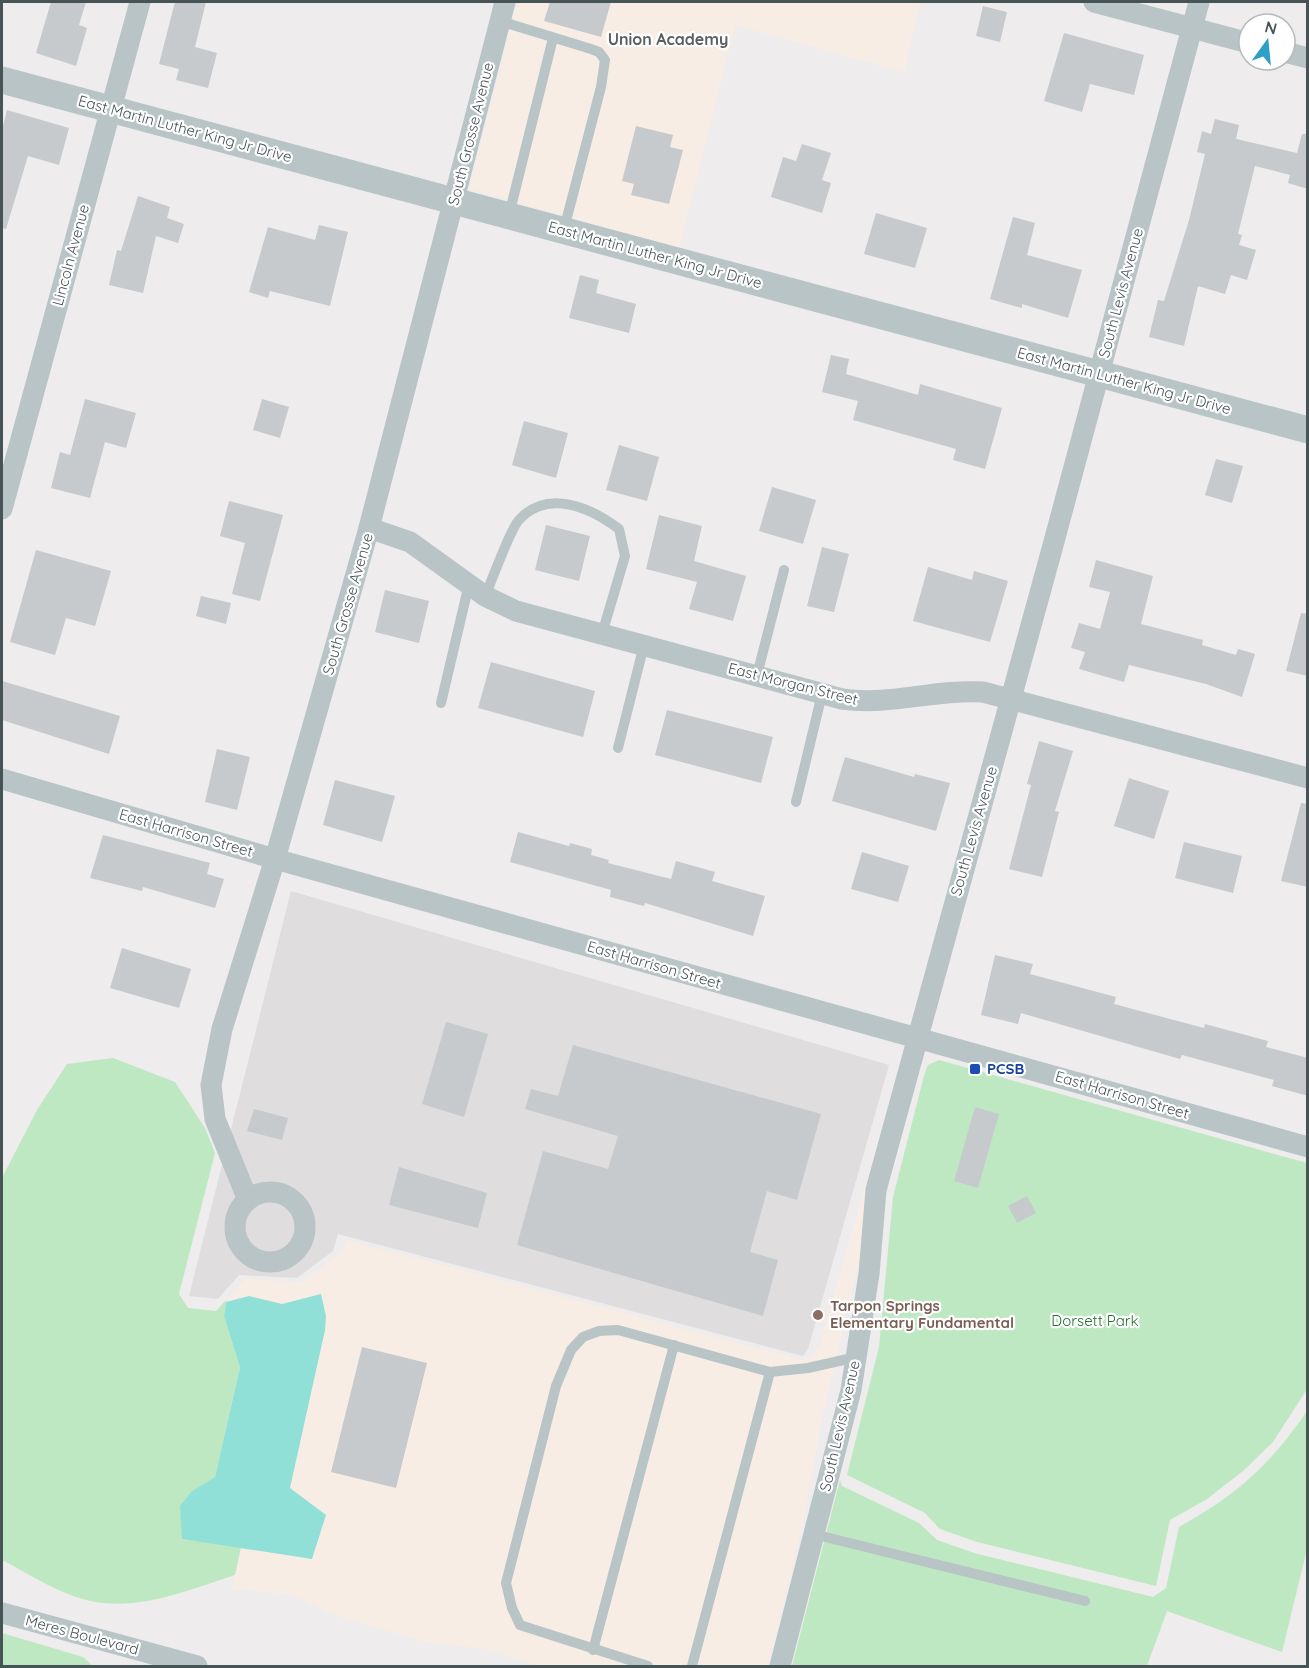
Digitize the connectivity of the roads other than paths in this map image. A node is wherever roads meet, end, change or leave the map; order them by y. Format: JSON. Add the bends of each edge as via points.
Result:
{"nodes":[{"id":1,"x":140,"y":2,"type":"edge"},
{"id":2,"x":1094,"y":2,"type":"edge"},
{"id":3,"x":1199,"y":2,"type":"edge"},
{"id":4,"x":502,"y":11,"type":"edge"},
{"id":5,"x":1192,"y":27,"type":"junction"},
{"id":6,"x":553,"y":38,"type":"junction"},
{"id":7,"x":1237,"y":40,"type":"edge"},
{"id":8,"x":2,"y":80,"type":"edge"},
{"id":9,"x":111,"y":109,"type":"junction"},
{"id":10,"x":454,"y":201,"type":"junction"},
{"id":11,"x":508,"y":215,"type":"junction"},
{"id":12,"x":564,"y":231,"type":"junction"},
{"id":13,"x":1099,"y":374,"type":"junction"},
{"id":14,"x":1308,"y":430,"type":"edge"},
{"id":15,"x":2,"y":509,"type":"edge"},
{"id":16,"x":369,"y":528,"type":"junction"},
{"id":17,"x":784,"y":570,"type":"dead end"},
{"id":18,"x":477,"y":590,"type":"junction"},
{"id":19,"x":602,"y":634,"type":"junction"},
{"id":20,"x":644,"y":645,"type":"junction"},
{"id":21,"x":757,"y":675,"type":"junction"},
{"id":22,"x":822,"y":694,"type":"junction"},
{"id":23,"x":1011,"y":698,"type":"junction"},
{"id":24,"x":441,"y":703,"type":"dead end"},
{"id":25,"x":618,"y":748,"type":"dead end"},
{"id":26,"x":1308,"y":778,"type":"edge"},
{"id":27,"x":2,"y":779,"type":"edge"},
{"id":28,"x":796,"y":802,"type":"dead end"},
{"id":29,"x":275,"y":860,"type":"junction"},
{"id":30,"x":916,"y":1038,"type":"junction"},
{"id":31,"x":1308,"y":1147,"type":"edge"},
{"id":32,"x":248,"y":1200,"type":"dead end"},
{"id":33,"x":674,"y":1346,"type":"junction"},
{"id":34,"x":857,"y":1357,"type":"junction"},
{"id":35,"x":770,"y":1372,"type":"junction"},
{"id":36,"x":813,"y":1534,"type":"junction"},
{"id":37,"x":1085,"y":1602,"type":"dead end"},
{"id":38,"x":2,"y":1613,"type":"edge"},
{"id":39,"x":593,"y":1650,"type":"junction"},
{"id":40,"x":197,"y":1666,"type":"edge"},
{"id":41,"x":648,"y":1666,"type":"edge"},
{"id":42,"x":692,"y":1666,"type":"edge"},
{"id":43,"x":780,"y":1666,"type":"edge"}],
"edges":[{"from":1,"to":9,"type":"street","name":"Lincoln Avenue"},
{"from":2,"to":5,"type":"street"},
{"from":3,"to":5,"type":"street","name":"South Levis Avenue"},
{"from":4,"to":6,"type":"lane"},
{"from":4,"to":10,"type":"street","name":"South Grosse Avenue"},
{"from":5,"to":7,"type":"street"},
{"from":5,"to":13,"type":"street","name":"South Levis Avenue"},
{"from":6,"to":11,"type":"lane"},
{"from":6,"to":12,"type":"lane","via":[[599,52],[605,60]]},
{"from":8,"to":9,"type":"street","name":"East Martin Luther King Jr Drive"},
{"from":9,"to":10,"type":"street","name":"East Martin Luther King Jr Drive"},
{"from":9,"to":15,"type":"street","name":"Lincoln Avenue"},
{"from":10,"to":11,"type":"street","name":"East Martin Luther King Jr Drive"},
{"from":10,"to":16,"type":"street","name":"South Grosse Avenue"},
{"from":11,"to":12,"type":"street","name":"East Martin Luther King Jr Drive"},
{"from":12,"to":13,"type":"street","name":"East Martin Luther King Jr Drive"},
{"from":13,"to":14,"type":"street","name":"East Martin Luther King Jr Drive"},
{"from":13,"to":23,"type":"street","name":"South Levis Avenue"},
{"from":16,"to":18,"type":"street","name":"East Morgan Street","via":[[410,542]]},
{"from":16,"to":29,"type":"street","name":"South Grosse Avenue"},
{"from":17,"to":21,"type":"lane"},
{"from":18,"to":19,"type":"street","name":"East Morgan Street","via":[[516,610]]},
{"from":18,"to":19,"type":"lane","via":[[518,520],[553,503],[578,505],[598,513],[619,529],[625,556]]},
{"from":18,"to":24,"type":"lane"},
{"from":19,"to":20,"type":"street","name":"East Morgan Street"},
{"from":20,"to":21,"type":"street","name":"East Morgan Street"},
{"from":20,"to":25,"type":"lane"},
{"from":21,"to":22,"type":"street","name":"East Morgan Street"},
{"from":22,"to":23,"type":"street","name":"East Morgan Street","via":[[870,702],[963,691]]},
{"from":22,"to":28,"type":"lane"},
{"from":23,"to":26,"type":"street","name":"East Morgan Street"},
{"from":23,"to":30,"type":"street","name":"South Levis Avenue"},
{"from":27,"to":29,"type":"street","name":"East Harrison Street"},
{"from":29,"to":30,"type":"street","name":"East Harrison Street"},
{"from":29,"to":32,"type":"street","name":"South Grosse Avenue","via":[[222,1029],[211,1085],[215,1119]]},
{"from":30,"to":31,"type":"street","name":"East Harrison Street"},
{"from":30,"to":34,"type":"street","name":"South Levis Avenue","via":[[876,1190]]},
{"from":33,"to":35,"type":"lane"},
{"from":33,"to":39,"type":"lane"},
{"from":33,"to":39,"type":"lane","via":[[618,1330],[599,1331],[583,1338],[571,1350],[556,1386],[506,1583],[520,1625]]},
{"from":34,"to":35,"type":"lane"},
{"from":34,"to":36,"type":"street","name":"South Levis Avenue"},
{"from":35,"to":42,"type":"lane"},
{"from":36,"to":37,"type":"lane"},
{"from":36,"to":43,"type":"street","name":"South Levis Avenue"},
{"from":38,"to":40,"type":"street","name":"Meres Boulevard"},
{"from":39,"to":41,"type":"lane"}]}
